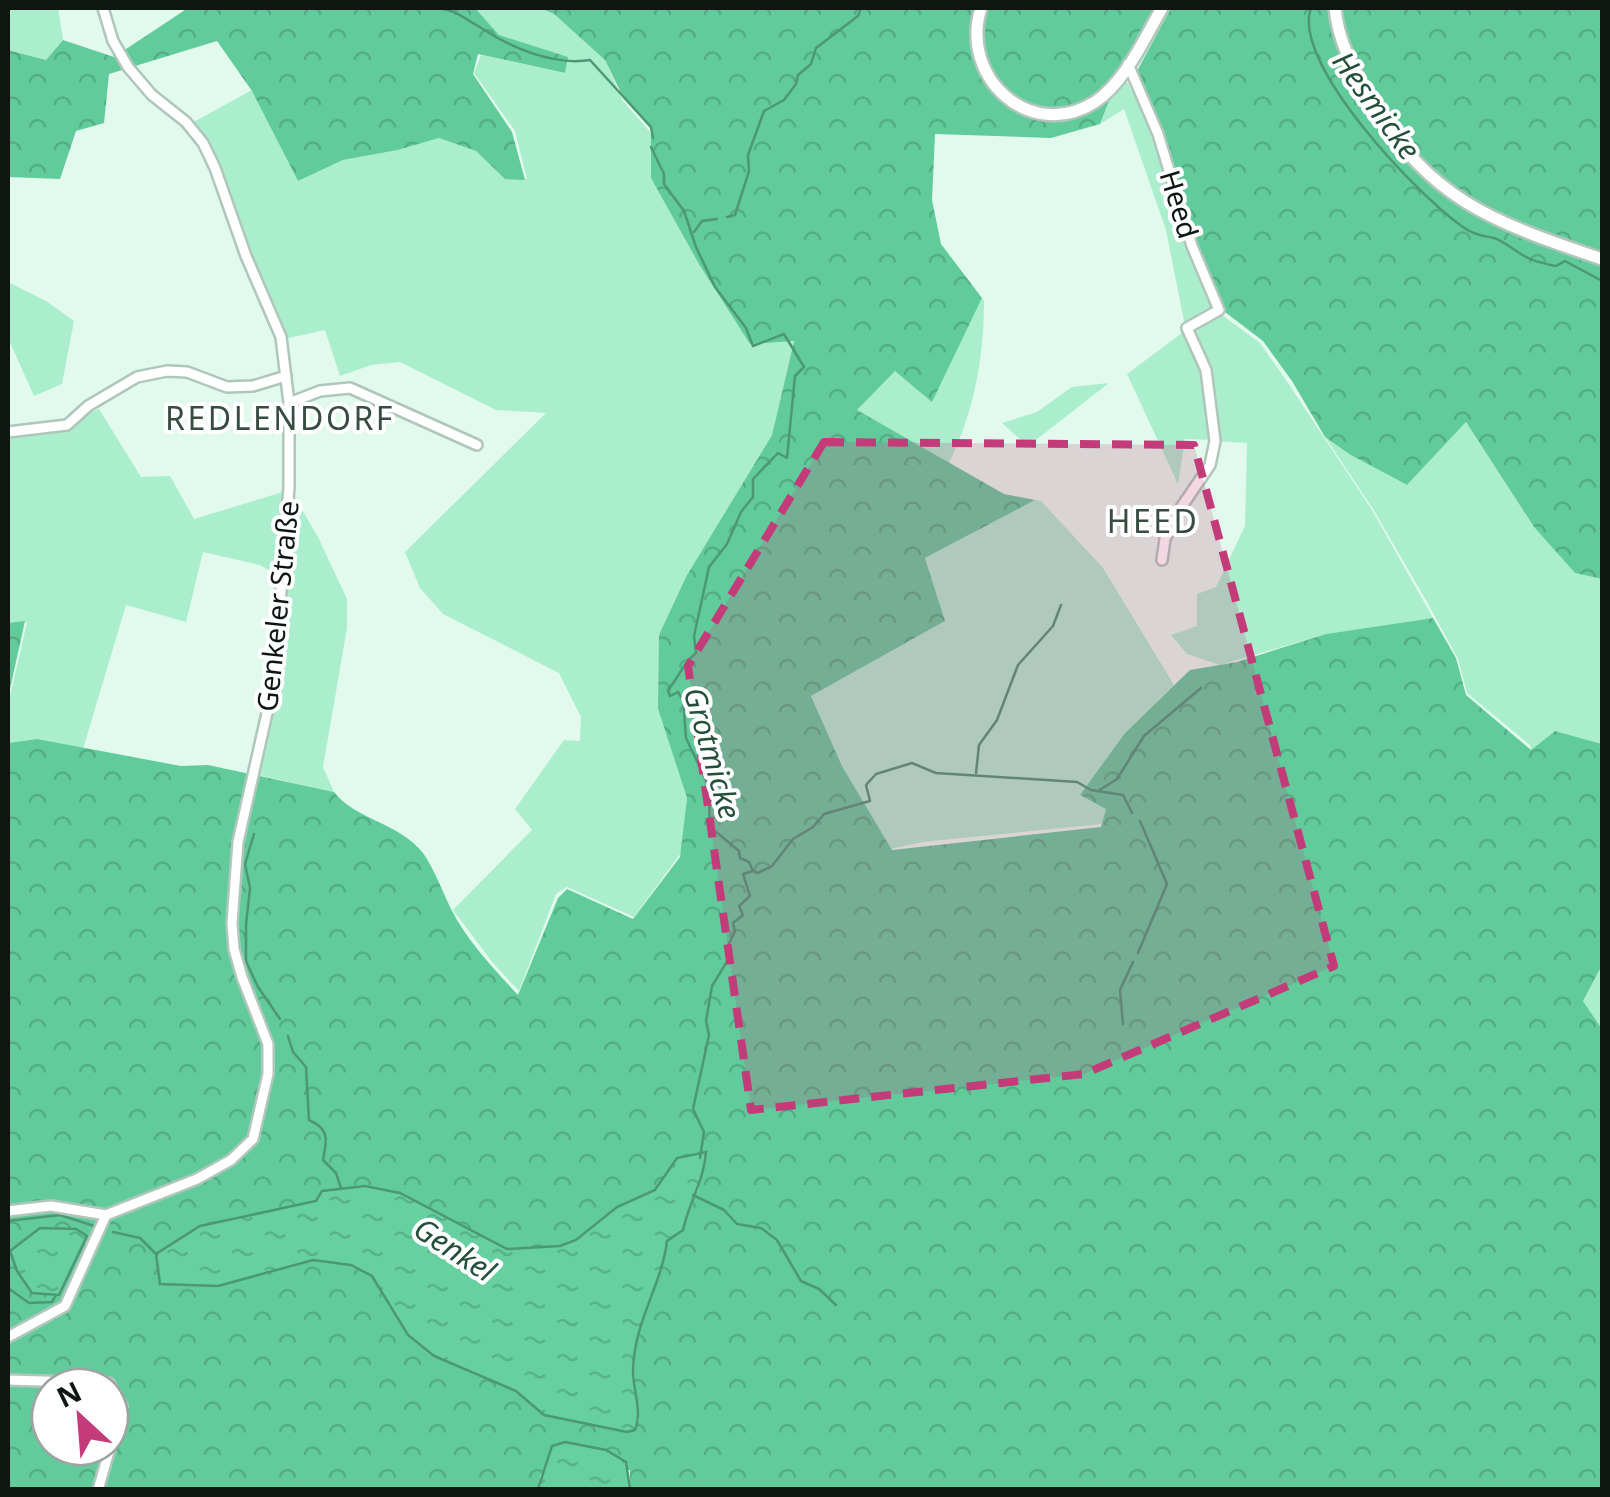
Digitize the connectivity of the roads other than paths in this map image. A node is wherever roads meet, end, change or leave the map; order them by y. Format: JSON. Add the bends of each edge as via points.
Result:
{"nodes":[{"id":1,"x":103,"y":8,"type":"edge"},
{"id":2,"x":981,"y":8,"type":"edge"},
{"id":3,"x":1162,"y":8,"type":"edge"},
{"id":4,"x":1335,"y":8,"type":"edge"},
{"id":5,"x":1128,"y":64,"type":"junction"},
{"id":6,"x":1602,"y":259,"type":"edge"},
{"id":7,"x":286,"y":376,"type":"junction"},
{"id":8,"x":289,"y":403,"type":"junction"},
{"id":9,"x":8,"y":432,"type":"edge"},
{"id":10,"x":477,"y":444,"type":"dead end"},
{"id":11,"x":1162,"y":560,"type":"dead end"},
{"id":12,"x":8,"y":1211,"type":"edge"},
{"id":13,"x":106,"y":1215,"type":"junction"},
{"id":14,"x":8,"y":1337,"type":"edge"},
{"id":15,"x":8,"y":1380,"type":"edge"},
{"id":16,"x":98,"y":1490,"type":"edge"}],
"edges":[{"from":1,"to":7,"type":"street","name":"Genkeler Straße","via":[[128,68],[186,122],[216,168],[281,337]]},
{"from":2,"to":5,"type":"main road","via":[[975,34],[984,70],[998,90],[1028,110],[1065,113],[1088,106]]},
{"from":3,"to":5,"type":"main road"},
{"from":4,"to":6,"type":"main road","via":[[1365,90],[1431,178],[1497,220]]},
{"from":5,"to":11,"type":"street","name":"Heed","via":[[1219,310],[1187,328],[1206,370],[1215,441],[1210,465],[1180,509]]},
{"from":7,"to":8,"type":"street","name":"Genkeler Straße"},
{"from":7,"to":9,"type":"street","via":[[227,388],[187,372],[137,377],[67,425]]},
{"from":8,"to":10,"type":"street","via":[[320,390],[350,388]]},
{"from":8,"to":13,"type":"street","name":"Genkeler Straße","via":[[289,497],[274,682],[238,842],[232,923],[242,978],[268,1044],[268,1074],[253,1139],[231,1160]]},
{"from":12,"to":13,"type":"street","via":[[51,1206]]},
{"from":13,"to":14,"type":"street","via":[[65,1306]]},
{"from":15,"to":16,"type":"street","via":[[109,1383],[122,1406]]}]}
